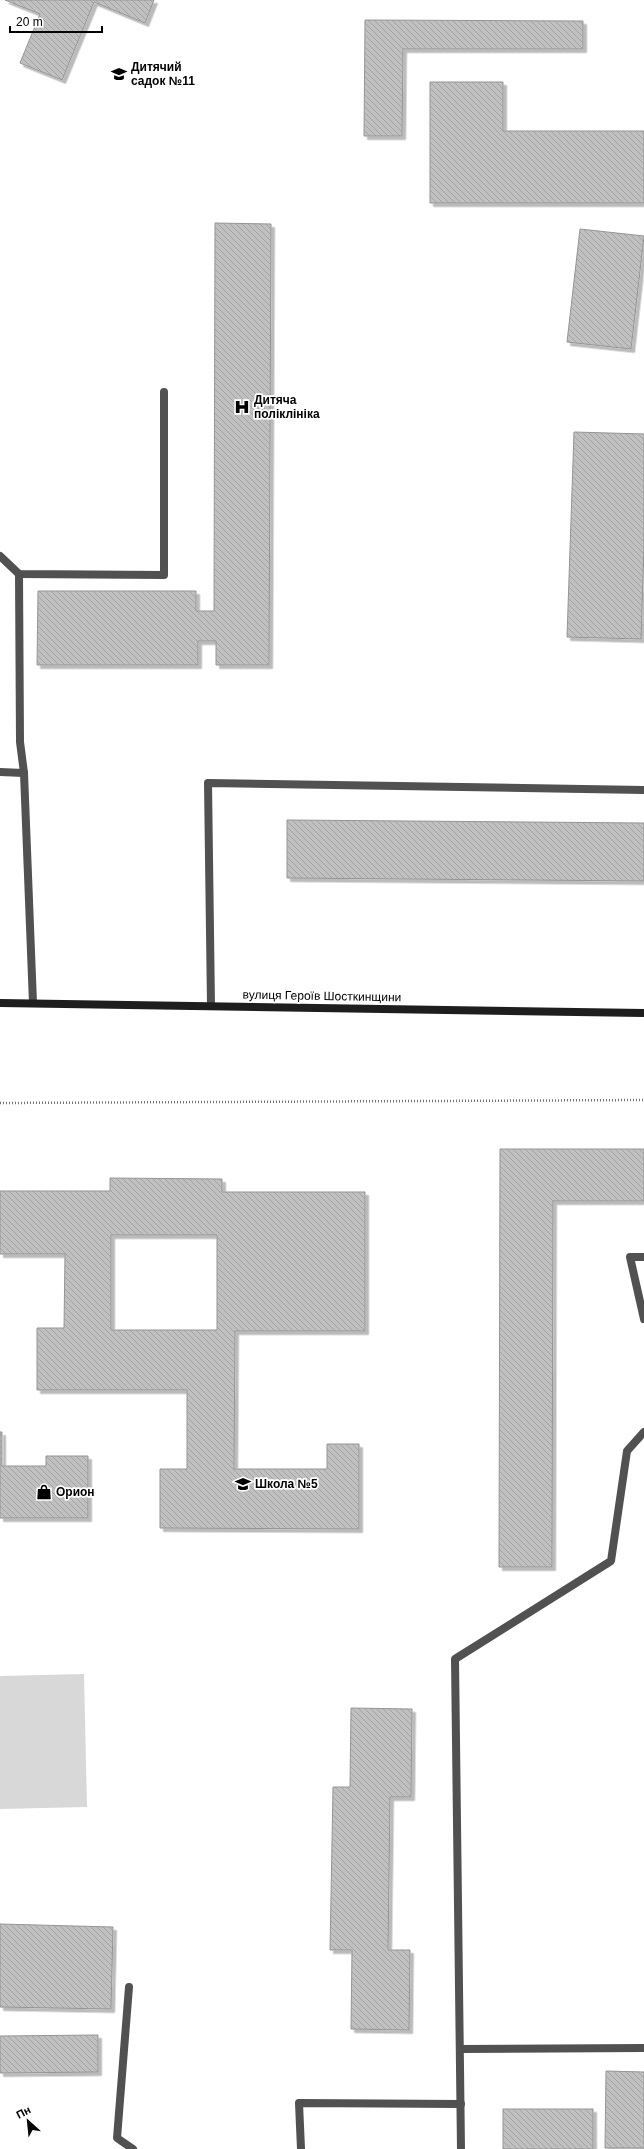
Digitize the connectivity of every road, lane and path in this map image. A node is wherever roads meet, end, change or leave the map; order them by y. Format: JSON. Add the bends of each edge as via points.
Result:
{"nodes":[{"id":1,"x":164,"y":392,"type":"dead end"},
{"id":2,"x":0,"y":556,"type":"edge"},
{"id":3,"x":18,"y":574,"type":"junction"},
{"id":4,"x":0,"y":772,"type":"edge"},
{"id":5,"x":24,"y":773,"type":"junction"},
{"id":6,"x":644,"y":790,"type":"edge"},
{"id":7,"x":0,"y":1002,"type":"edge"},
{"id":8,"x":33,"y":1003,"type":"junction"},
{"id":9,"x":211,"y":1006,"type":"junction"},
{"id":10,"x":644,"y":1013,"type":"edge"},
{"id":11,"x":644,"y":1100,"type":"edge"},
{"id":12,"x":0,"y":1103,"type":"edge"},
{"id":13,"x":644,"y":1257,"type":"edge"},
{"id":14,"x":644,"y":1319,"type":"edge"},
{"id":15,"x":644,"y":1432,"type":"edge"},
{"id":16,"x":129,"y":1987,"type":"dead end"},
{"id":17,"x":644,"y":2048,"type":"edge"},
{"id":18,"x":460,"y":2049,"type":"junction"},
{"id":19,"x":461,"y":2104,"type":"junction"},
{"id":20,"x":133,"y":2149,"type":"edge"},
{"id":21,"x":302,"y":2149,"type":"edge"},
{"id":22,"x":461,"y":2149,"type":"edge"}],
"edges":[{"from":1,"to":3,"type":"lane","via":[[164,575]]},
{"from":2,"to":3,"type":"lane"},
{"from":3,"to":5,"type":"lane","via":[[20,742]]},
{"from":4,"to":5,"type":"lane"},
{"from":5,"to":8,"type":"lane"},
{"from":6,"to":9,"type":"lane","via":[[208,783]]},
{"from":7,"to":8,"type":"street","name":"вулиця Героїв Шосткинщини"},
{"from":8,"to":9,"type":"street","name":"вулиця Героїв Шосткинщини"},
{"from":9,"to":10,"type":"street","name":"вулиця Героїв Шосткинщини"},
{"from":11,"to":12,"type":"path"},
{"from":13,"to":14,"type":"lane","via":[[630,1257]]},
{"from":15,"to":18,"type":"lane","via":[[627,1451],[611,1561],[455,1659]]},
{"from":16,"to":20,"type":"lane","via":[[117,2138]]},
{"from":17,"to":18,"type":"lane"},
{"from":18,"to":19,"type":"lane"},
{"from":19,"to":21,"type":"lane","via":[[299,2103]]},
{"from":19,"to":22,"type":"lane"}]}
